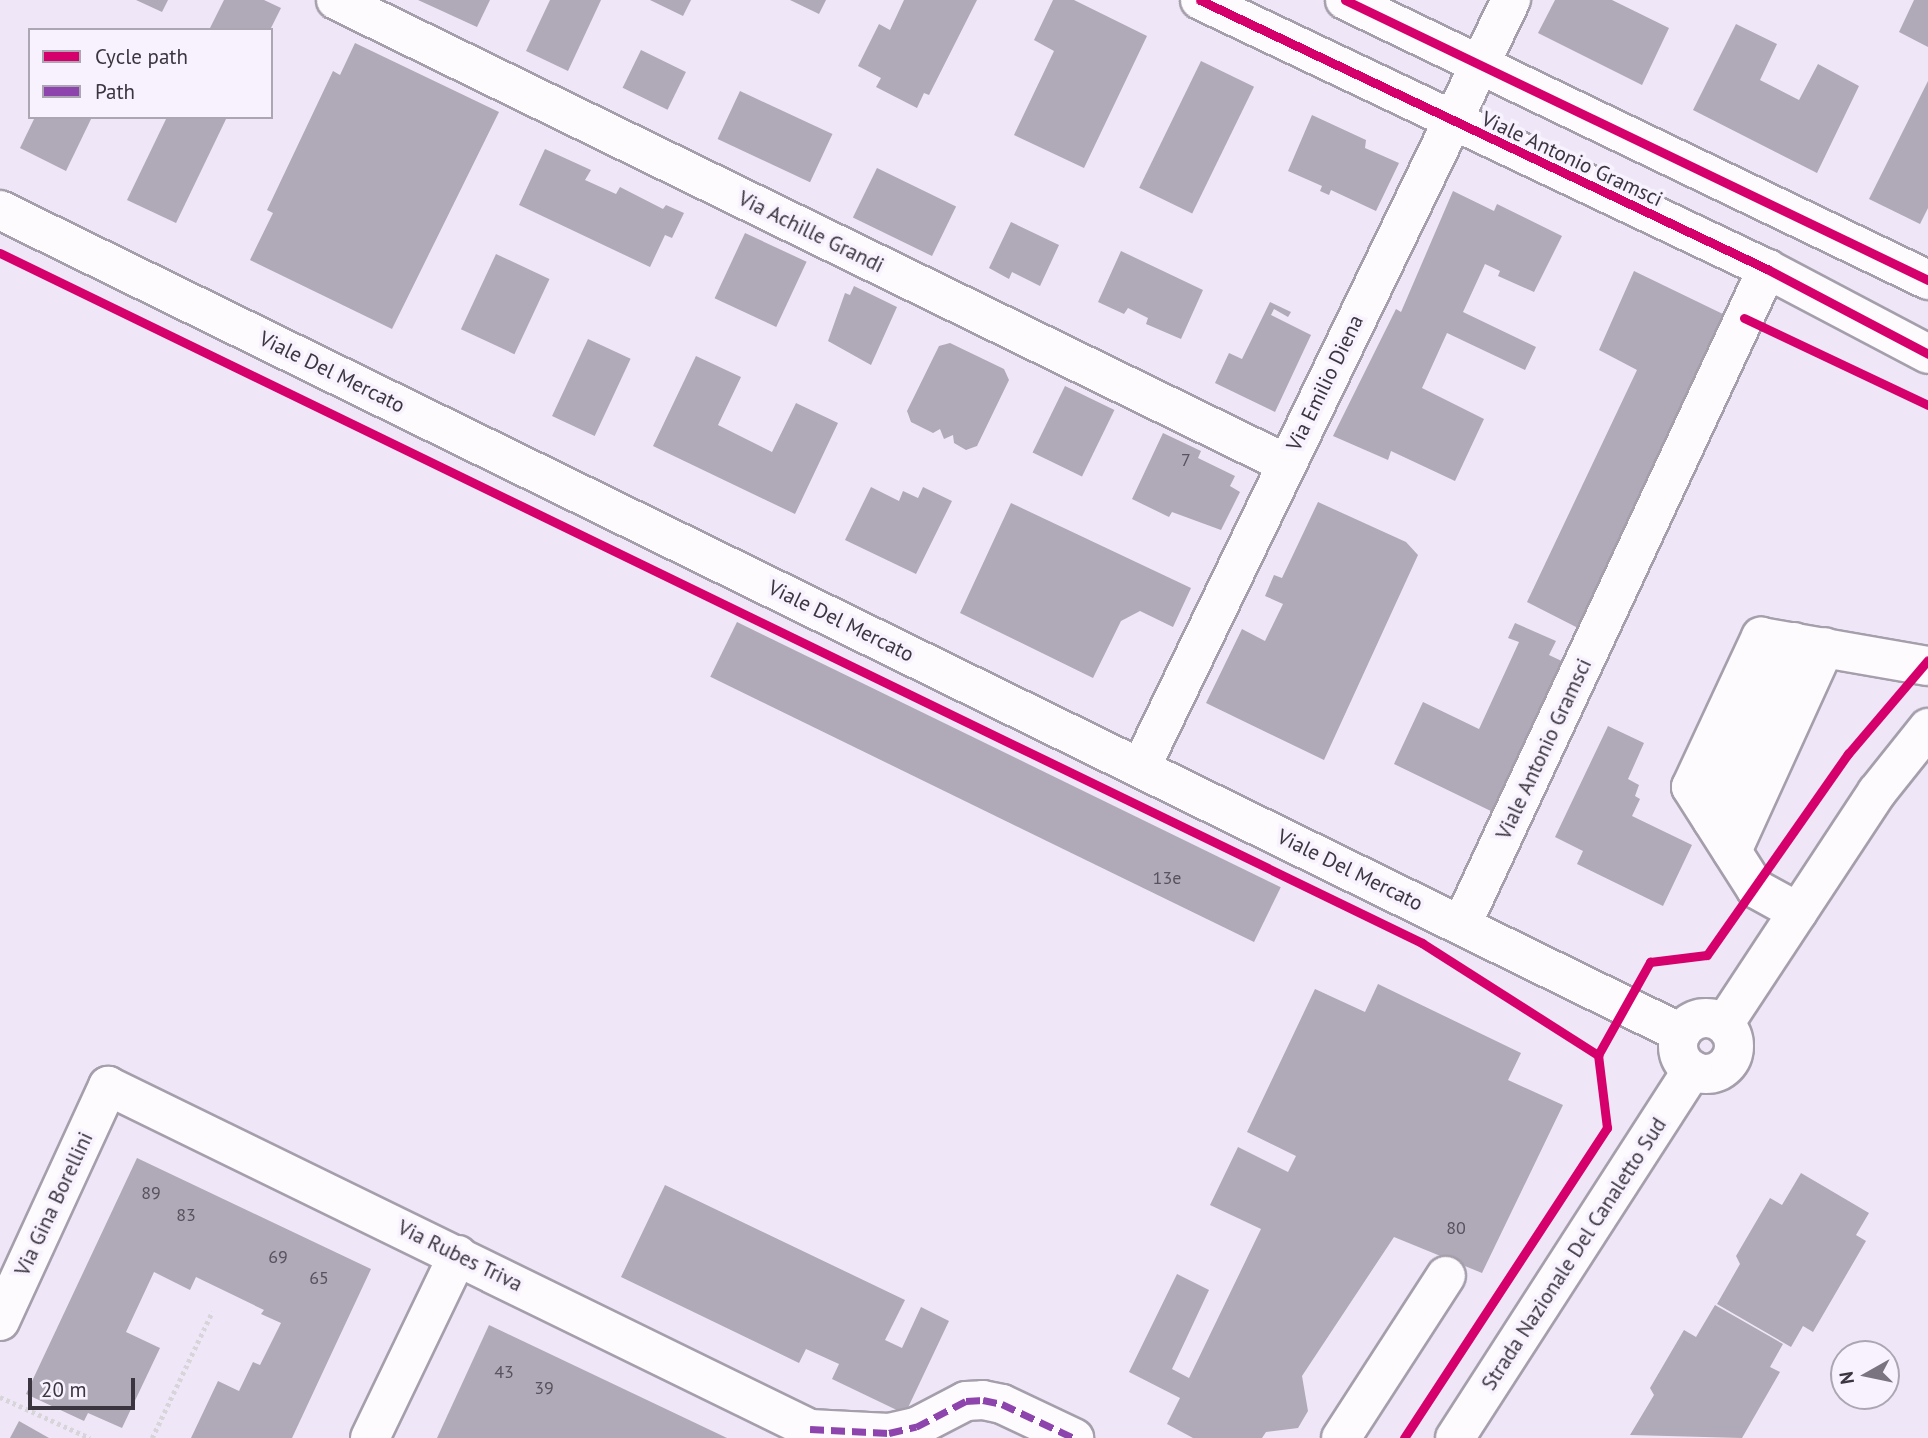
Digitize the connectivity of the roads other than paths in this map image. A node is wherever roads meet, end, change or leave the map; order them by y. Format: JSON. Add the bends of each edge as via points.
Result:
{"nodes":[{"id":1,"x":336,"y":0,"type":"edge"},
{"id":2,"x":1200,"y":0,"type":"edge"},
{"id":3,"x":1345,"y":0,"type":"edge"},
{"id":4,"x":1511,"y":0,"type":"edge"},
{"id":5,"x":1478,"y":66,"type":"junction"},
{"id":6,"x":1451,"y":122,"type":"junction"},
{"id":7,"x":0,"y":210,"type":"edge"},
{"id":8,"x":1767,"y":269,"type":"junction"},
{"id":9,"x":1928,"y":280,"type":"edge"},
{"id":10,"x":1928,"y":354,"type":"edge"},
{"id":11,"x":1287,"y":464,"type":"junction"},
{"id":12,"x":1809,"y":645,"type":"junction"},
{"id":13,"x":1928,"y":666,"type":"edge"},
{"id":14,"x":1928,"y":728,"type":"edge"},
{"id":15,"x":1141,"y":767,"type":"junction"},
{"id":16,"x":1722,"y":835,"type":"junction"},
{"id":17,"x":1798,"y":912,"type":"junction"},
{"id":18,"x":1462,"y":924,"type":"junction"},
{"id":19,"x":1724,"y":1024,"type":"junction"},
{"id":20,"x":1681,"y":1033,"type":"junction"},
{"id":21,"x":1692,"y":1070,"type":"junction"},
{"id":22,"x":108,"y":1086,"type":"joint"},
{"id":23,"x":458,"y":1255,"type":"junction"},
{"id":24,"x":1446,"y":1276,"type":"dead end"},
{"id":25,"x":0,"y":1321,"type":"edge"},
{"id":26,"x":808,"y":1434,"type":"edge"},
{"id":27,"x":370,"y":1438,"type":"edge"},
{"id":28,"x":1074,"y":1438,"type":"edge"},
{"id":29,"x":1341,"y":1438,"type":"edge"},
{"id":30,"x":1455,"y":1438,"type":"edge"}],
"edges":[{"from":1,"to":11,"type":"street","name":"Via Achille Grandi"},
{"from":2,"to":6,"type":"street","name":"Viale Antonio Gramsci"},
{"from":3,"to":5,"type":"street","name":"Viale Antonio Gramsci"},
{"from":4,"to":5,"type":"street","name":"Via Emilio Diena"},
{"from":5,"to":6,"type":"street","name":"Via Emilio Diena"},
{"from":5,"to":9,"type":"street","name":"Viale Antonio Gramsci"},
{"from":6,"to":8,"type":"street","name":"Viale Antonio Gramsci"},
{"from":6,"to":11,"type":"street","name":"Via Emilio Diena"},
{"from":7,"to":15,"type":"street","name":"Viale Del Mercato"},
{"from":8,"to":10,"type":"street","name":"Viale Antonio Gramsci"},
{"from":8,"to":18,"type":"street","name":"Viale Antonio Gramsci"},
{"from":11,"to":15,"type":"street","name":"Via Emilio Diena"},
{"from":12,"to":13,"type":"street"},
{"from":12,"to":16,"type":"street"},
{"from":12,"to":16,"type":"street","via":[[1761,637],[1691,787]]},
{"from":14,"to":17,"type":"street","via":[[1877,792]]},
{"from":15,"to":18,"type":"street","name":"Viale Del Mercato"},
{"from":16,"to":17,"type":"street","via":[[1756,889]]},
{"from":17,"to":19,"type":"street"},
{"from":18,"to":20,"type":"street","name":"Viale Del Mercato"},
{"from":19,"to":20,"type":"street","via":[[1705,1018]]},
{"from":19,"to":21,"type":"street","via":[[1734,1048],[1727,1065],[1710,1074]]},
{"from":20,"to":21,"type":"street","via":[[1680,1054]]},
{"from":21,"to":30,"type":"street","name":"Strada Nazionale Del Canaletto Sud"},
{"from":22,"to":23,"type":"street","name":"Via Rubes Triva"},
{"from":22,"to":25,"type":"street","name":"Via Gina Borellini"},
{"from":23,"to":26,"type":"street","name":"Via Rubes Triva"},
{"from":23,"to":27,"type":"street"},
{"from":24,"to":29,"type":"street"},
{"from":26,"to":28,"type":"street","via":[[889,1433],[916,1427],[966,1401],[983,1400],[1002,1404]]}]}
